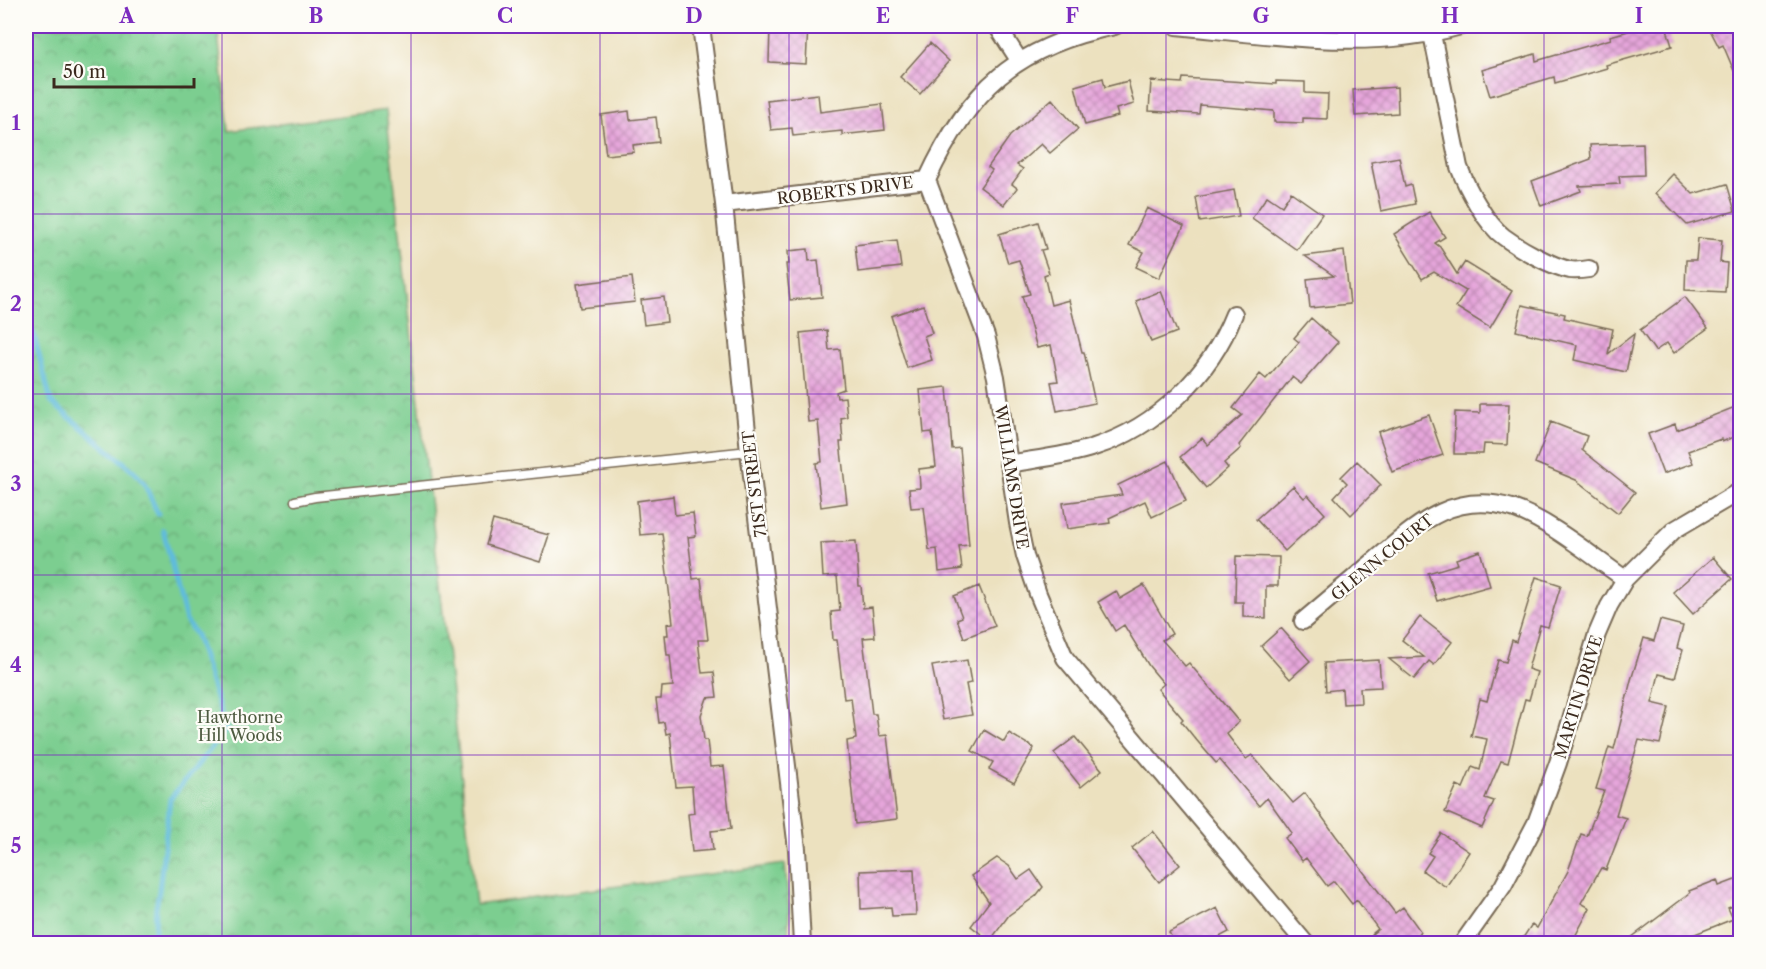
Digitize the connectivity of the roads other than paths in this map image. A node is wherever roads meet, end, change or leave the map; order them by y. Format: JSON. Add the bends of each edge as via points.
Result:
{"nodes":[{"id":1,"x":701,"y":26,"type":"edge"},
{"id":2,"x":997,"y":26,"type":"edge"},
{"id":3,"x":1115,"y":26,"type":"edge"},
{"id":4,"x":1176,"y":26,"type":"edge"},
{"id":5,"x":1461,"y":26,"type":"edge"},
{"id":6,"x":1432,"y":34,"type":"junction"},
{"id":7,"x":1019,"y":60,"type":"junction"},
{"id":8,"x":927,"y":180,"type":"junction"},
{"id":9,"x":724,"y":204,"type":"junction"},
{"id":10,"x":1589,"y":269,"type":"dead end"},
{"id":11,"x":1234,"y":314,"type":"dead end"},
{"id":12,"x":750,"y":451,"type":"junction"},
{"id":13,"x":1008,"y":464,"type":"junction"},
{"id":14,"x":1740,"y":491,"type":"edge"},
{"id":15,"x":295,"y":501,"type":"dead end"},
{"id":16,"x":1625,"y":579,"type":"junction"},
{"id":17,"x":1303,"y":621,"type":"dead end"},
{"id":18,"x":802,"y":944,"type":"edge"},
{"id":19,"x":1306,"y":944,"type":"edge"},
{"id":20,"x":1462,"y":944,"type":"edge"}],
"edges":[{"from":1,"to":9,"type":"street","name":"71ST STREET"},
{"from":2,"to":7,"type":"street"},
{"from":3,"to":7,"type":"street","name":"ROBERTS DRIVE","via":[[1061,40]]},
{"from":4,"to":6,"type":"street","via":[[1325,40]]},
{"from":5,"to":6,"type":"street"},
{"from":6,"to":10,"type":"street","via":[[1457,160],[1478,206],[1503,236],[1542,259],[1571,270]]},
{"from":7,"to":8,"type":"street","name":"ROBERTS DRIVE","via":[[996,78],[960,118]]},
{"from":8,"to":9,"type":"street","name":"ROBERTS DRIVE"},
{"from":8,"to":13,"type":"street","name":"WILLIAMS DRIVE","via":[[986,336]]},
{"from":9,"to":12,"type":"street","name":"71ST STREET"},
{"from":11,"to":13,"type":"street","via":[[1209,362],[1184,390],[1145,423],[1094,447]]},
{"from":12,"to":15,"type":"lane"},
{"from":12,"to":18,"type":"street","name":"71ST STREET","via":[[797,849]]},
{"from":13,"to":19,"type":"street","name":"WILLIAMS DRIVE","via":[[1025,556],[1065,658]]},
{"from":14,"to":16,"type":"street","name":"MARTIN DRIVE","via":[[1674,530]]},
{"from":16,"to":17,"type":"street","name":"GLENN COURT","via":[[1527,515],[1497,505],[1471,504],[1450,508],[1419,524]]},
{"from":16,"to":20,"type":"street","name":"MARTIN DRIVE","via":[[1597,634],[1536,824],[1503,886]]}]}
